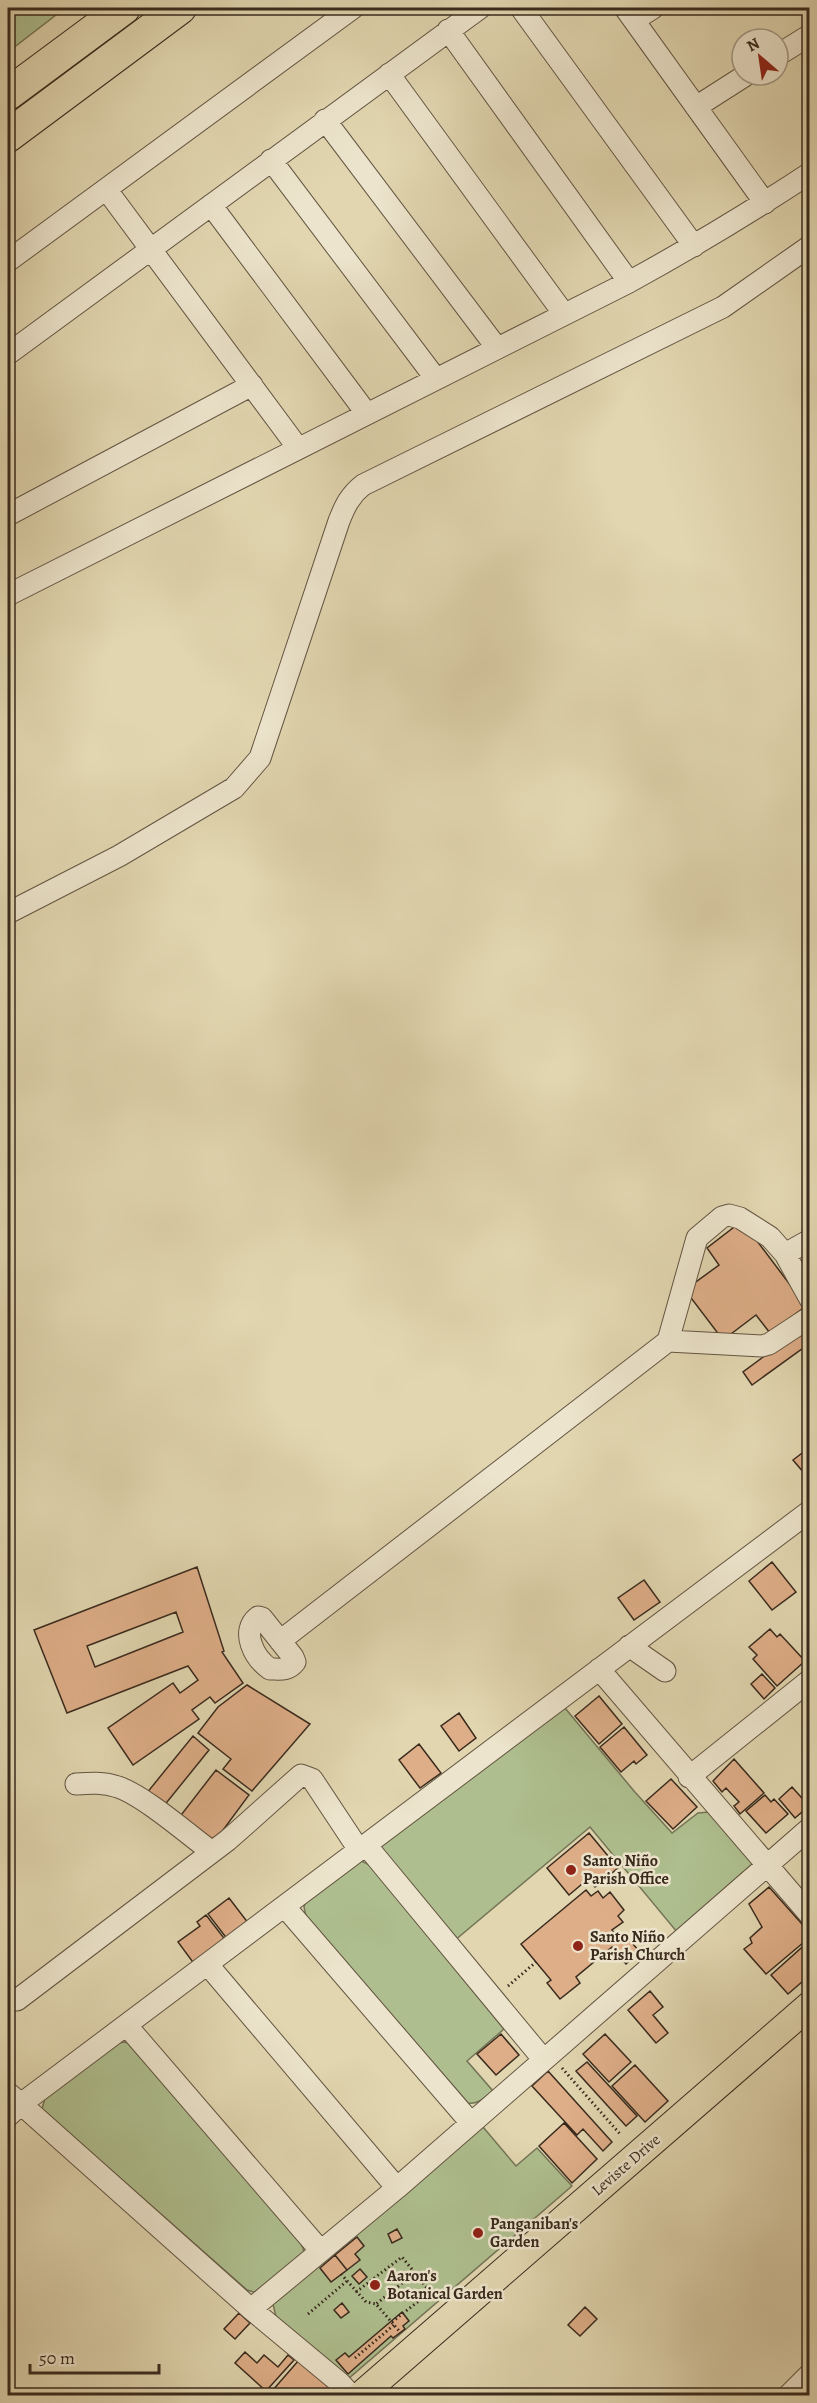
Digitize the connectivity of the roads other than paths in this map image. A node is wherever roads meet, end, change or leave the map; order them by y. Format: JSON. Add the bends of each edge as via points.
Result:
{"nodes":[{"id":1,"x":124,"y":8,"type":"edge"},
{"id":2,"x":180,"y":8,"type":"edge"},
{"id":3,"x":352,"y":8,"type":"edge"},
{"id":4,"x":480,"y":8,"type":"edge"},
{"id":5,"x":521,"y":8,"type":"edge"},
{"id":6,"x":652,"y":8,"type":"edge"},
{"id":7,"x":629,"y":14,"type":"edge"},
{"id":8,"x":448,"y":30,"type":"junction"},
{"id":9,"x":810,"y":35,"type":"edge"},
{"id":10,"x":790,"y":48,"type":"edge"},
{"id":11,"x":388,"y":74,"type":"junction"},
{"id":12,"x":730,"y":85,"type":"edge"},
{"id":13,"x":8,"y":94,"type":"edge"},
{"id":14,"x":696,"y":107,"type":"junction"},
{"id":15,"x":325,"y":120,"type":"junction"},
{"id":16,"x":8,"y":136,"type":"edge"},
{"id":17,"x":271,"y":160,"type":"junction"},
{"id":18,"x":810,"y":172,"type":"edge"},
{"id":19,"x":106,"y":189,"type":"junction"},
{"id":20,"x":765,"y":203,"type":"junction"},
{"id":21,"x":211,"y":205,"type":"junction"},
{"id":22,"x":694,"y":246,"type":"junction"},
{"id":23,"x":810,"y":246,"type":"edge"},
{"id":24,"x":151,"y":249,"type":"junction"},
{"id":25,"x":8,"y":261,"type":"edge"},
{"id":26,"x":629,"y":282,"type":"junction"},
{"id":27,"x":564,"y":314,"type":"junction"},
{"id":28,"x":497,"y":348,"type":"junction"},
{"id":29,"x":8,"y":354,"type":"edge"},
{"id":30,"x":436,"y":379,"type":"junction"},
{"id":31,"x":252,"y":386,"type":"junction"},
{"id":32,"x":367,"y":414,"type":"junction"},
{"id":33,"x":298,"y":448,"type":"junction"},
{"id":34,"x":8,"y":515,"type":"edge"},
{"id":35,"x":8,"y":595,"type":"edge"},
{"id":36,"x":8,"y":913,"type":"edge"},
{"id":37,"x":810,"y":1240,"type":"edge"},
{"id":38,"x":785,"y":1254,"type":"junction"},
{"id":39,"x":810,"y":1299,"type":"edge"},
{"id":40,"x":810,"y":1317,"type":"edge"},
{"id":41,"x":668,"y":1341,"type":"junction"},
{"id":42,"x":810,"y":1511,"type":"edge"},
{"id":43,"x":280,"y":1641,"type":"dead end"},
{"id":44,"x":629,"y":1646,"type":"junction"},
{"id":45,"x":598,"y":1669,"type":"junction"},
{"id":46,"x":665,"y":1671,"type":"dead end"},
{"id":47,"x":810,"y":1680,"type":"edge"},
{"id":48,"x":689,"y":1777,"type":"junction"},
{"id":49,"x":76,"y":1784,"type":"dead end"},
{"id":50,"x":810,"y":1828,"type":"edge"},
{"id":51,"x":362,"y":1848,"type":"junction"},
{"id":52,"x":212,"y":1852,"type":"junction"},
{"id":53,"x":767,"y":1863,"type":"junction"},
{"id":54,"x":285,"y":1907,"type":"junction"},
{"id":55,"x":810,"y":1916,"type":"edge"},
{"id":56,"x":208,"y":1965,"type":"junction"},
{"id":57,"x":17,"y":2000,"type":"dead end"},
{"id":58,"x":806,"y":2015,"type":"edge"},
{"id":59,"x":127,"y":2026,"type":"junction"},
{"id":60,"x":546,"y":2056,"type":"junction"},
{"id":61,"x":12,"y":2104,"type":"edge"},
{"id":62,"x":471,"y":2123,"type":"junction"},
{"id":63,"x":397,"y":2188,"type":"junction"},
{"id":64,"x":321,"y":2250,"type":"junction"},
{"id":65,"x":251,"y":2309,"type":"junction"},
{"id":66,"x":810,"y":2374,"type":"edge"},
{"id":67,"x":352,"y":2396,"type":"edge"},
{"id":68,"x":360,"y":2396,"type":"edge"},
{"id":69,"x":788,"y":2396,"type":"edge"}],
"edges":[{"from":1,"to":13,"type":"highway"},
{"from":2,"to":16,"type":"highway"},
{"from":3,"to":19,"type":"street"},
{"from":4,"to":8,"type":"street"},
{"from":5,"to":22,"type":"street"},
{"from":6,"to":7,"type":"street"},
{"from":7,"to":14,"type":"street"},
{"from":8,"to":11,"type":"street"},
{"from":8,"to":26,"type":"street"},
{"from":9,"to":10,"type":"street"},
{"from":11,"to":15,"type":"street"},
{"from":11,"to":27,"type":"street"},
{"from":12,"to":14,"type":"street"},
{"from":14,"to":20,"type":"street"},
{"from":15,"to":17,"type":"street"},
{"from":15,"to":28,"type":"street"},
{"from":17,"to":21,"type":"street"},
{"from":17,"to":30,"type":"street"},
{"from":18,"to":20,"type":"street"},
{"from":19,"to":24,"type":"street"},
{"from":19,"to":25,"type":"street"},
{"from":20,"to":22,"type":"street"},
{"from":21,"to":24,"type":"street"},
{"from":21,"to":32,"type":"street"},
{"from":22,"to":26,"type":"street"},
{"from":23,"to":36,"type":"street","via":[[723,307],[363,485],[345,505],[260,758],[234,788],[119,856]]},
{"from":24,"to":29,"type":"street"},
{"from":24,"to":31,"type":"street"},
{"from":26,"to":27,"type":"street"},
{"from":27,"to":28,"type":"street"},
{"from":28,"to":30,"type":"street"},
{"from":30,"to":32,"type":"street"},
{"from":31,"to":33,"type":"street"},
{"from":31,"to":34,"type":"street"},
{"from":32,"to":33,"type":"street"},
{"from":33,"to":35,"type":"street"},
{"from":37,"to":38,"type":"street"},
{"from":38,"to":39,"type":"street"},
{"from":38,"to":41,"type":"street","via":[[770,1238],[740,1218],[722,1217],[697,1239]]},
{"from":40,"to":41,"type":"street","via":[[762,1346]]},
{"from":41,"to":43,"type":"street"},
{"from":42,"to":44,"type":"street"},
{"from":44,"to":45,"type":"street"},
{"from":44,"to":46,"type":"street"},
{"from":45,"to":48,"type":"street"},
{"from":45,"to":51,"type":"street"},
{"from":47,"to":48,"type":"street"},
{"from":48,"to":53,"type":"street"},
{"from":49,"to":52,"type":"street","via":[[120,1787]]},
{"from":50,"to":53,"type":"street"},
{"from":51,"to":52,"type":"street","via":[[312,1779],[301,1775]]},
{"from":51,"to":54,"type":"street"},
{"from":51,"to":60,"type":"street"},
{"from":52,"to":57,"type":"street"},
{"from":53,"to":55,"type":"street"},
{"from":53,"to":60,"type":"street"},
{"from":54,"to":56,"type":"street"},
{"from":54,"to":62,"type":"street"},
{"from":56,"to":59,"type":"street"},
{"from":56,"to":63,"type":"street"},
{"from":58,"to":68,"type":"main road","name":"Leviste Drive"},
{"from":59,"to":61,"type":"street"},
{"from":59,"to":64,"type":"street"},
{"from":60,"to":62,"type":"street"},
{"from":61,"to":65,"type":"street"},
{"from":62,"to":63,"type":"street"},
{"from":63,"to":64,"type":"street"},
{"from":64,"to":65,"type":"street"},
{"from":65,"to":67,"type":"street"},
{"from":66,"to":69,"type":"street"}]}
